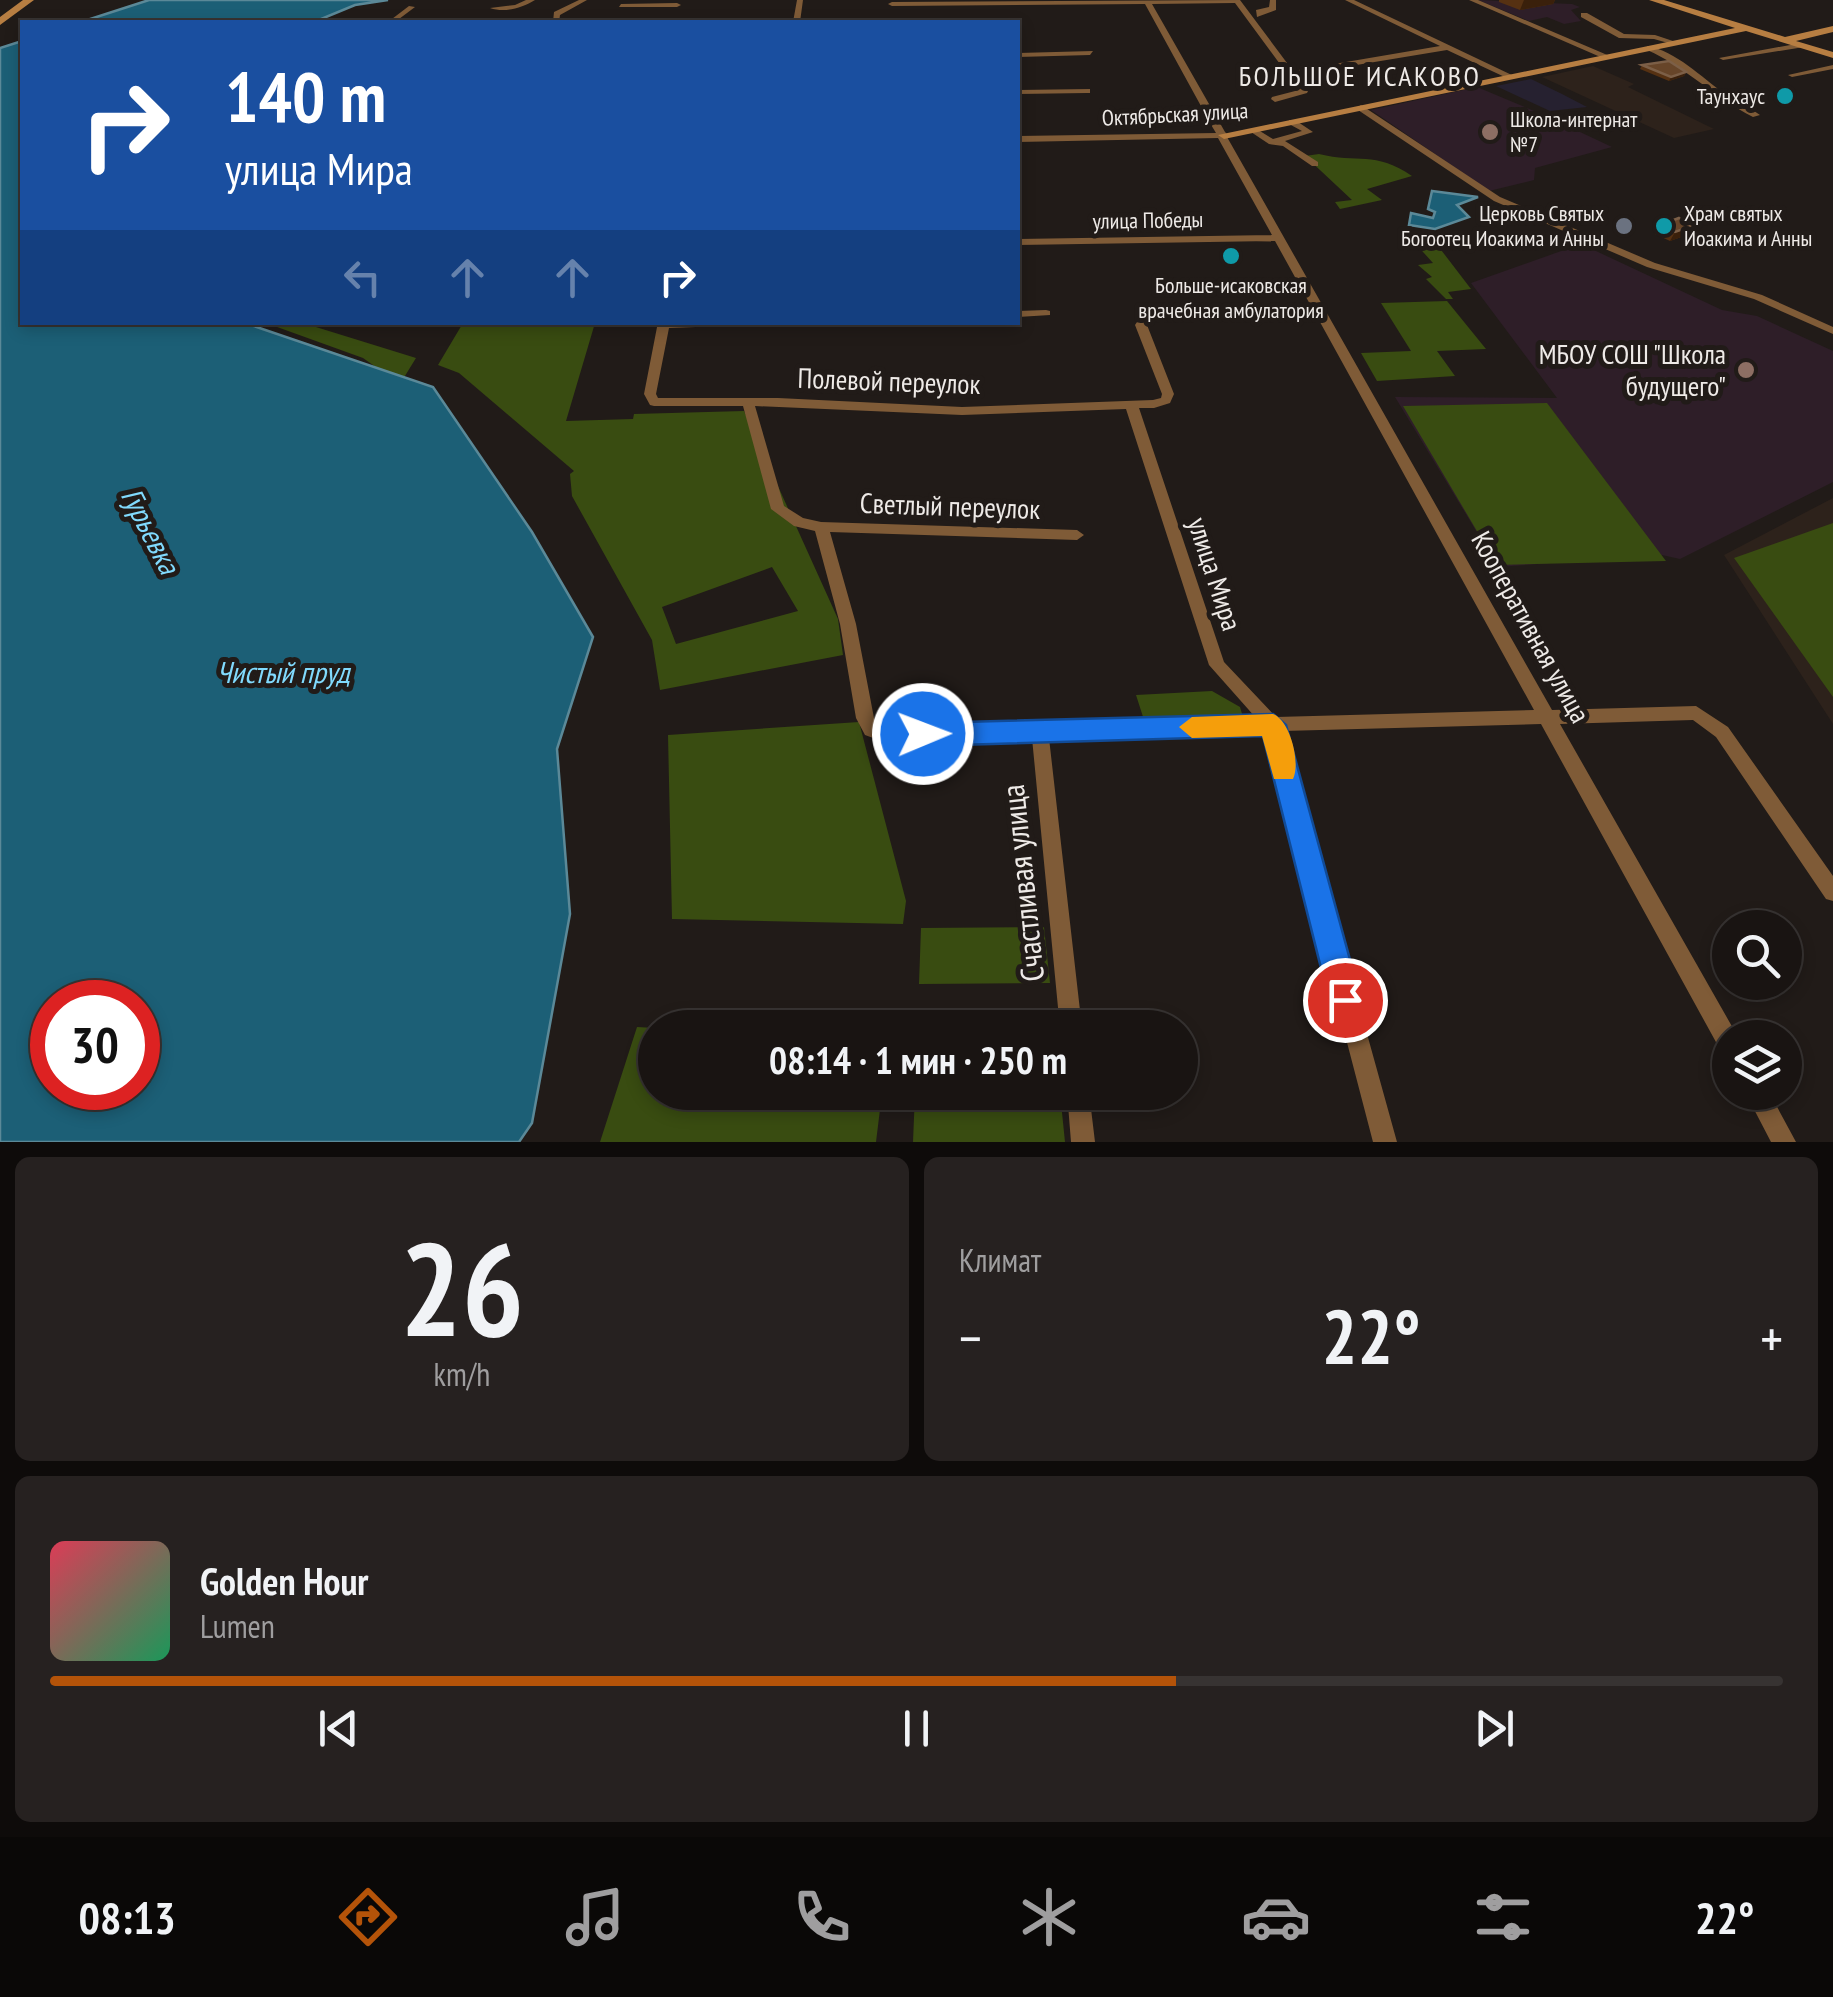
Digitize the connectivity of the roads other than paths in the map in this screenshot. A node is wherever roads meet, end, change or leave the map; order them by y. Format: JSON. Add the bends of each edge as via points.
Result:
{"nodes":[{"id":1,"x":29,"y":0,"type":"edge"},
{"id":2,"x":532,"y":0,"type":"edge"},
{"id":3,"x":584,"y":0,"type":"edge"},
{"id":4,"x":1236,"y":0,"type":"edge"},
{"id":5,"x":1273,"y":0,"type":"edge"},
{"id":6,"x":1348,"y":0,"type":"edge"},
{"id":7,"x":1472,"y":0,"type":"edge"},
{"id":8,"x":1654,"y":0,"type":"edge"},
{"id":9,"x":1147,"y":1,"type":"edge"},
{"id":10,"x":678,"y":2,"type":"edge"},
{"id":11,"x":891,"y":2,"type":"edge"},
{"id":12,"x":974,"y":4,"type":"junction"},
{"id":13,"x":621,"y":6,"type":"dead end"},
{"id":14,"x":412,"y":7,"type":"dead end"},
{"id":15,"x":494,"y":8,"type":"dead end"},
{"id":16,"x":1260,"y":15,"type":"dead end"},
{"id":17,"x":1584,"y":15,"type":"dead end"},
{"id":18,"x":976,"y":17,"type":"dead end"},
{"id":19,"x":394,"y":20,"type":"edge"},
{"id":20,"x":556,"y":20,"type":"edge"},
{"id":21,"x":0,"y":22,"type":"edge"},
{"id":22,"x":1744,"y":29,"type":"junction"},
{"id":23,"x":1833,"y":30,"type":"edge"},
{"id":24,"x":1799,"y":41,"type":"junction"},
{"id":25,"x":1675,"y":43,"type":"junction"},
{"id":26,"x":1449,"y":48,"type":"junction"},
{"id":27,"x":1650,"y":48,"type":"junction"},
{"id":28,"x":1090,"y":53,"type":"dead end"},
{"id":29,"x":1020,"y":55,"type":"edge"},
{"id":30,"x":1833,"y":55,"type":"edge"},
{"id":31,"x":1608,"y":57,"type":"junction"},
{"id":32,"x":1723,"y":58,"type":"dead end"},
{"id":33,"x":1833,"y":67,"type":"edge"},
{"id":34,"x":1293,"y":72,"type":"junction"},
{"id":35,"x":1792,"y":75,"type":"dead end"},
{"id":36,"x":1512,"y":77,"type":"junction"},
{"id":37,"x":1087,"y":91,"type":"dead end"},
{"id":38,"x":1020,"y":92,"type":"edge"},
{"id":39,"x":1275,"y":99,"type":"dead end"},
{"id":40,"x":1361,"y":108,"type":"junction"},
{"id":41,"x":1756,"y":115,"type":"dead end"},
{"id":42,"x":1170,"y":120,"type":"dead end"},
{"id":43,"x":1182,"y":120,"type":"junction"},
{"id":44,"x":1215,"y":120,"type":"junction"},
{"id":45,"x":1292,"y":122,"type":"junction"},
{"id":46,"x":1252,"y":130,"type":"junction"},
{"id":47,"x":1224,"y":135,"type":"junction"},
{"id":48,"x":1178,"y":137,"type":"junction"},
{"id":49,"x":1020,"y":139,"type":"edge"},
{"id":50,"x":1272,"y":142,"type":"junction"},
{"id":51,"x":1315,"y":164,"type":"dead end"},
{"id":52,"x":1279,"y":238,"type":"junction"},
{"id":53,"x":1020,"y":242,"type":"edge"},
{"id":54,"x":1320,"y":309,"type":"junction"},
{"id":55,"x":1046,"y":313,"type":"dead end"},
{"id":56,"x":1020,"y":314,"type":"edge"},
{"id":57,"x":664,"y":325,"type":"edge"},
{"id":58,"x":1833,"y":330,"type":"edge"},
{"id":59,"x":748,"y":402,"type":"junction"},
{"id":60,"x":1132,"y":407,"type":"junction"},
{"id":61,"x":822,"y":527,"type":"junction"},
{"id":62,"x":1078,"y":535,"type":"dead end"},
{"id":63,"x":1547,"y":719,"type":"junction"},
{"id":64,"x":1273,"y":725,"type":"junction"},
{"id":65,"x":1040,"y":732,"type":"junction"},
{"id":66,"x":1833,"y":892,"type":"edge"},
{"id":67,"x":1069,"y":1010,"type":"edge"},
{"id":68,"x":1716,"y":1020,"type":"edge"},
{"id":69,"x":1080,"y":1110,"type":"edge"},
{"id":70,"x":1766,"y":1110,"type":"edge"},
{"id":71,"x":1083,"y":1142,"type":"edge"},
{"id":72,"x":1385,"y":1142,"type":"edge"},
{"id":73,"x":1784,"y":1142,"type":"edge"}],
"edges":[{"from":1,"to":21,"type":"street"},
{"from":2,"to":15,"type":"street"},
{"from":3,"to":20,"type":"street"},
{"from":4,"to":9,"type":"street"},
{"from":4,"to":34,"type":"street"},
{"from":5,"to":16,"type":"street","via":[[1273,8]]},
{"from":6,"to":26,"type":"street"},
{"from":7,"to":31,"type":"street"},
{"from":8,"to":22,"type":"street"},
{"from":9,"to":12,"type":"street"},
{"from":9,"to":44,"type":"street"},
{"from":10,"to":13,"type":"street"},
{"from":11,"to":12,"type":"street"},
{"from":12,"to":18,"type":"street"},
{"from":14,"to":19,"type":"street"},
{"from":17,"to":25,"type":"street","via":[[1622,36]]},
{"from":22,"to":24,"type":"street"},
{"from":22,"to":25,"type":"street","name":"Октябрьская улица"},
{"from":23,"to":24,"type":"street"},
{"from":24,"to":30,"type":"street"},
{"from":24,"to":32,"type":"street"},
{"from":25,"to":27,"type":"street","name":"Октябрьская улица"},
{"from":26,"to":34,"type":"street"},
{"from":26,"to":36,"type":"street"},
{"from":27,"to":31,"type":"street","name":"Октябрьская улица"},
{"from":27,"to":41,"type":"street","via":[[1678,60],[1724,101]]},
{"from":28,"to":29,"type":"street"},
{"from":31,"to":36,"type":"street","name":"Октябрьская улица"},
{"from":33,"to":35,"type":"street"},
{"from":34,"to":39,"type":"street","via":[[1305,94]]},
{"from":36,"to":40,"type":"street","name":"Октябрьская улица"},
{"from":37,"to":38,"type":"street"},
{"from":40,"to":45,"type":"street","name":"Октябрьская улица"},
{"from":40,"to":58,"type":"street","via":[[1497,198],[1651,265],[1758,296]]},
{"from":42,"to":43,"type":"street"},
{"from":43,"to":44,"type":"street"},
{"from":43,"to":48,"type":"street","via":[[1175,126]]},
{"from":44,"to":47,"type":"street"},
{"from":45,"to":46,"type":"street","name":"Октябрьская улица"},
{"from":45,"to":50,"type":"street","via":[[1309,132]]},
{"from":46,"to":47,"type":"street","name":"Октябрьская улица"},
{"from":46,"to":50,"type":"street"},
{"from":47,"to":48,"type":"street","name":"Октябрьская улица"},
{"from":47,"to":52,"type":"street","name":"Кооперативная улица"},
{"from":48,"to":49,"type":"street","name":"Октябрьская улица"},
{"from":50,"to":51,"type":"street"},
{"from":52,"to":53,"type":"street","name":"улица Победы"},
{"from":52,"to":54,"type":"street","name":"Кооперативная улица"},
{"from":54,"to":60,"type":"street","via":[[1157,315],[1141,325],[1168,394]]},
{"from":54,"to":63,"type":"street","name":"Кооперативная улица"},
{"from":55,"to":56,"type":"street"},
{"from":57,"to":59,"type":"street","name":"Полевой переулок","via":[[654,402]]},
{"from":59,"to":60,"type":"street","name":"Полевой переулок","via":[[962,411]]},
{"from":59,"to":61,"type":"street","via":[[778,509]]},
{"from":60,"to":64,"type":"street","name":"улица Мира","via":[[1217,666]]},
{"from":61,"to":62,"type":"street","name":"Светлый переулок"},
{"from":61,"to":65,"type":"street","via":[[871,730],[884,736]]},
{"from":63,"to":64,"type":"street"},
{"from":63,"to":66,"type":"street","via":[[1696,713],[1711,720]]},
{"from":63,"to":68,"type":"street","name":"Кооперативная улица"},
{"from":64,"to":65,"type":"street"},
{"from":64,"to":72,"type":"street","name":"улица Мира"},
{"from":65,"to":67,"type":"street","name":"Счастливая улица"},
{"from":69,"to":71,"type":"street"},
{"from":70,"to":73,"type":"street"}]}
